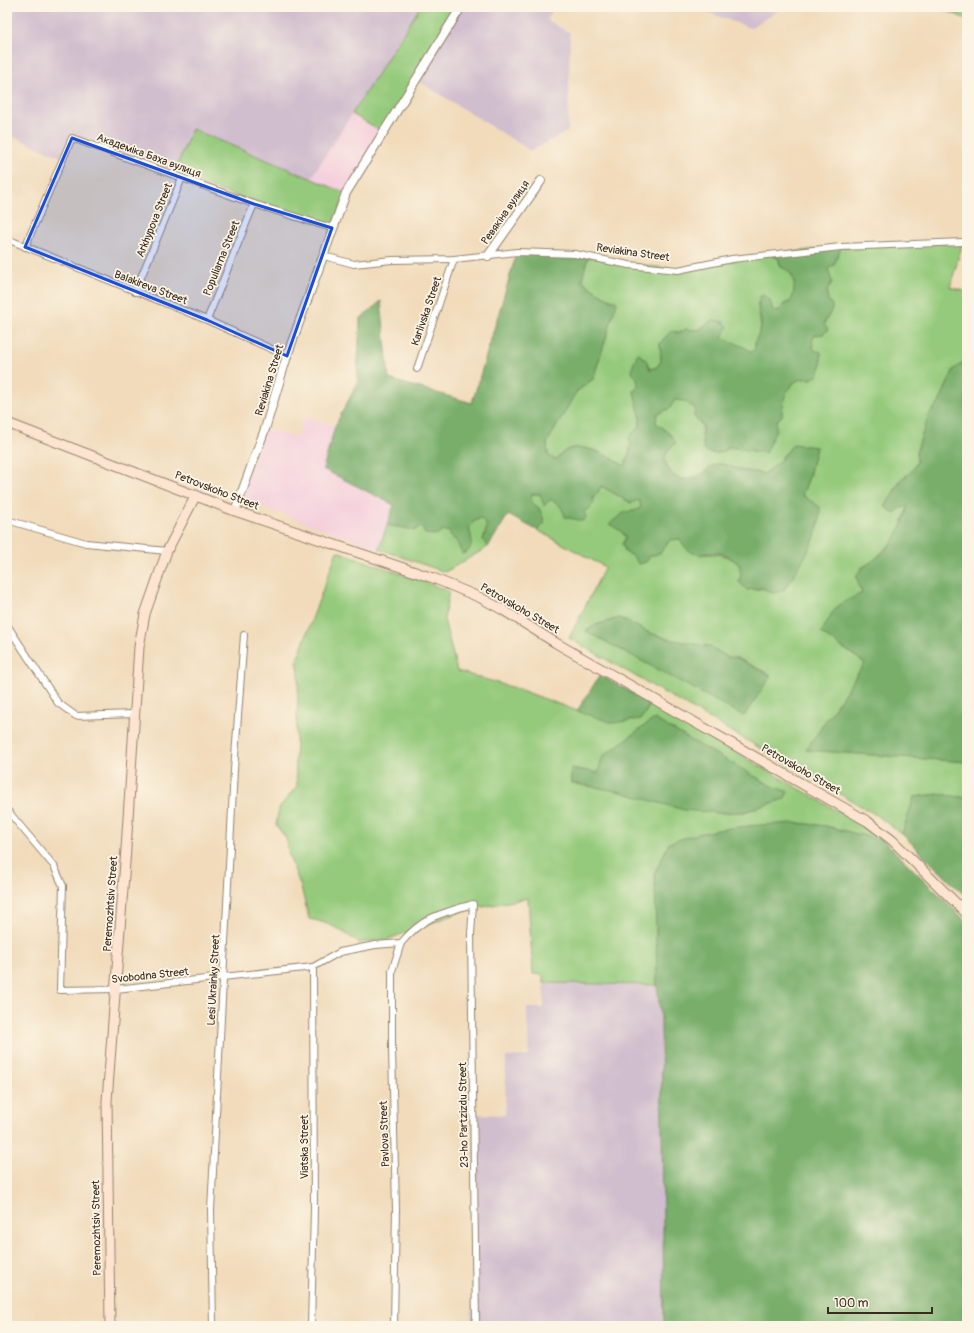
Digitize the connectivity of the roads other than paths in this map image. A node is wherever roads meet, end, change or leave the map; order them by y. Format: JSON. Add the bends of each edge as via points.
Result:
{"nodes":[{"id":1,"x":461,"y":7,"type":"edge"},
{"id":2,"x":182,"y":178,"type":"junction"},
{"id":3,"x":541,"y":181,"type":"dead end"},
{"id":4,"x":254,"y":204,"type":"junction"},
{"id":5,"x":332,"y":228,"type":"junction"},
{"id":6,"x":7,"y":239,"type":"edge"},
{"id":7,"x":963,"y":242,"type":"dead end"},
{"id":8,"x":25,"y":247,"type":"junction"},
{"id":9,"x":324,"y":256,"type":"junction"},
{"id":10,"x":488,"y":256,"type":"junction"},
{"id":11,"x":454,"y":259,"type":"junction"},
{"id":12,"x":135,"y":292,"type":"junction"},
{"id":13,"x":207,"y":320,"type":"junction"},
{"id":14,"x":287,"y":356,"type":"junction"},
{"id":15,"x":417,"y":369,"type":"dead end"},
{"id":16,"x":7,"y":423,"type":"edge"},
{"id":17,"x":196,"y":495,"type":"junction"},
{"id":18,"x":235,"y":511,"type":"junction"},
{"id":19,"x":7,"y":520,"type":"edge"},
{"id":20,"x":167,"y":551,"type":"junction"},
{"id":21,"x":7,"y":625,"type":"edge"},
{"id":22,"x":244,"y":635,"type":"dead end"},
{"id":23,"x":134,"y":714,"type":"junction"},
{"id":24,"x":7,"y":810,"type":"edge"},
{"id":25,"x":967,"y":914,"type":"edge"},
{"id":26,"x":401,"y":944,"type":"junction"},
{"id":27,"x":313,"y":967,"type":"junction"},
{"id":28,"x":223,"y":977,"type":"junction"},
{"id":29,"x":116,"y":989,"type":"junction"},
{"id":30,"x":476,"y":1325,"type":"edge"},
{"id":31,"x":110,"y":1326,"type":"edge"},
{"id":32,"x":213,"y":1326,"type":"edge"},
{"id":33,"x":311,"y":1326,"type":"edge"},
{"id":34,"x":394,"y":1326,"type":"edge"}],
"edges":[{"from":1,"to":5,"type":"street","name":"Reviakina Street","via":[[346,193]]},
{"from":2,"to":4,"type":"street","name":"Академіка Баха вулиця"},
{"from":2,"to":8,"type":"street","name":"Академіка Баха вулиця","via":[[72,138]]},
{"from":2,"to":12,"type":"street","name":"Arkhypova Street"},
{"from":3,"to":10,"type":"street","name":"Ревякіна вулиця"},
{"from":4,"to":5,"type":"street","name":"Академіка Баха вулиця"},
{"from":4,"to":13,"type":"street","name":"Populiarna Street"},
{"from":5,"to":9,"type":"street","name":"Reviakina Street"},
{"from":6,"to":8,"type":"street","name":"Balakireva Street"},
{"from":7,"to":10,"type":"street","name":"Reviakina Street","via":[[825,249],[732,259],[678,270],[629,265],[575,254],[517,252]]},
{"from":8,"to":12,"type":"street","name":"Balakireva Street"},
{"from":9,"to":11,"type":"street","name":"Reviakina Street","via":[[354,264],[392,260]]},
{"from":9,"to":14,"type":"street","name":"Reviakina Street"},
{"from":10,"to":11,"type":"street","name":"Reviakina Street"},
{"from":11,"to":15,"type":"street","name":"Karlivska Street"},
{"from":12,"to":13,"type":"street","name":"Balakireva Street"},
{"from":13,"to":14,"type":"street","name":"Balakireva Street"},
{"from":14,"to":18,"type":"street","name":"Reviakina Street","via":[[265,429]]},
{"from":16,"to":17,"type":"main road","name":"Petrovskoho Street"},
{"from":17,"to":18,"type":"main road","name":"Petrovskoho Street"},
{"from":17,"to":20,"type":"main road","name":"Peremozhtsiv Street"},
{"from":18,"to":25,"type":"main road","name":"Petrovskoho Street","via":[[433,578],[503,610],[556,644],[867,821],[892,840]]},
{"from":19,"to":20,"type":"street","via":[[86,543]]},
{"from":20,"to":23,"type":"main road","name":"Peremozhtsiv Street","via":[[146,614],[139,647]]},
{"from":21,"to":23,"type":"street","via":[[58,703],[76,716]]},
{"from":22,"to":28,"type":"street","name":"Lesi Ukrainky Street"},
{"from":23,"to":29,"type":"main road","name":"Peremozhtsiv Street"},
{"from":24,"to":29,"type":"street","name":"Svobodna Street","via":[[54,866],[64,886],[60,990]]},
{"from":26,"to":27,"type":"street","name":"Svobodna Street","via":[[375,945],[340,952]]},
{"from":26,"to":30,"type":"street","name":"23-ho Partzizdu Street","via":[[414,928],[439,913],[473,904],[471,934]]},
{"from":26,"to":34,"type":"street","name":"Pavlova Street","via":[[392,971],[396,1209]]},
{"from":27,"to":28,"type":"street","name":"Svobodna Street"},
{"from":27,"to":33,"type":"street","name":"Viatska Street","via":[[314,1209]]},
{"from":28,"to":29,"type":"street","name":"Svobodna Street"},
{"from":28,"to":32,"type":"street","name":"Lesi Ukrainky Street","via":[[211,1210]]},
{"from":29,"to":31,"type":"main road","name":"Peremozhtsiv Street","via":[[107,1101]]}]}
